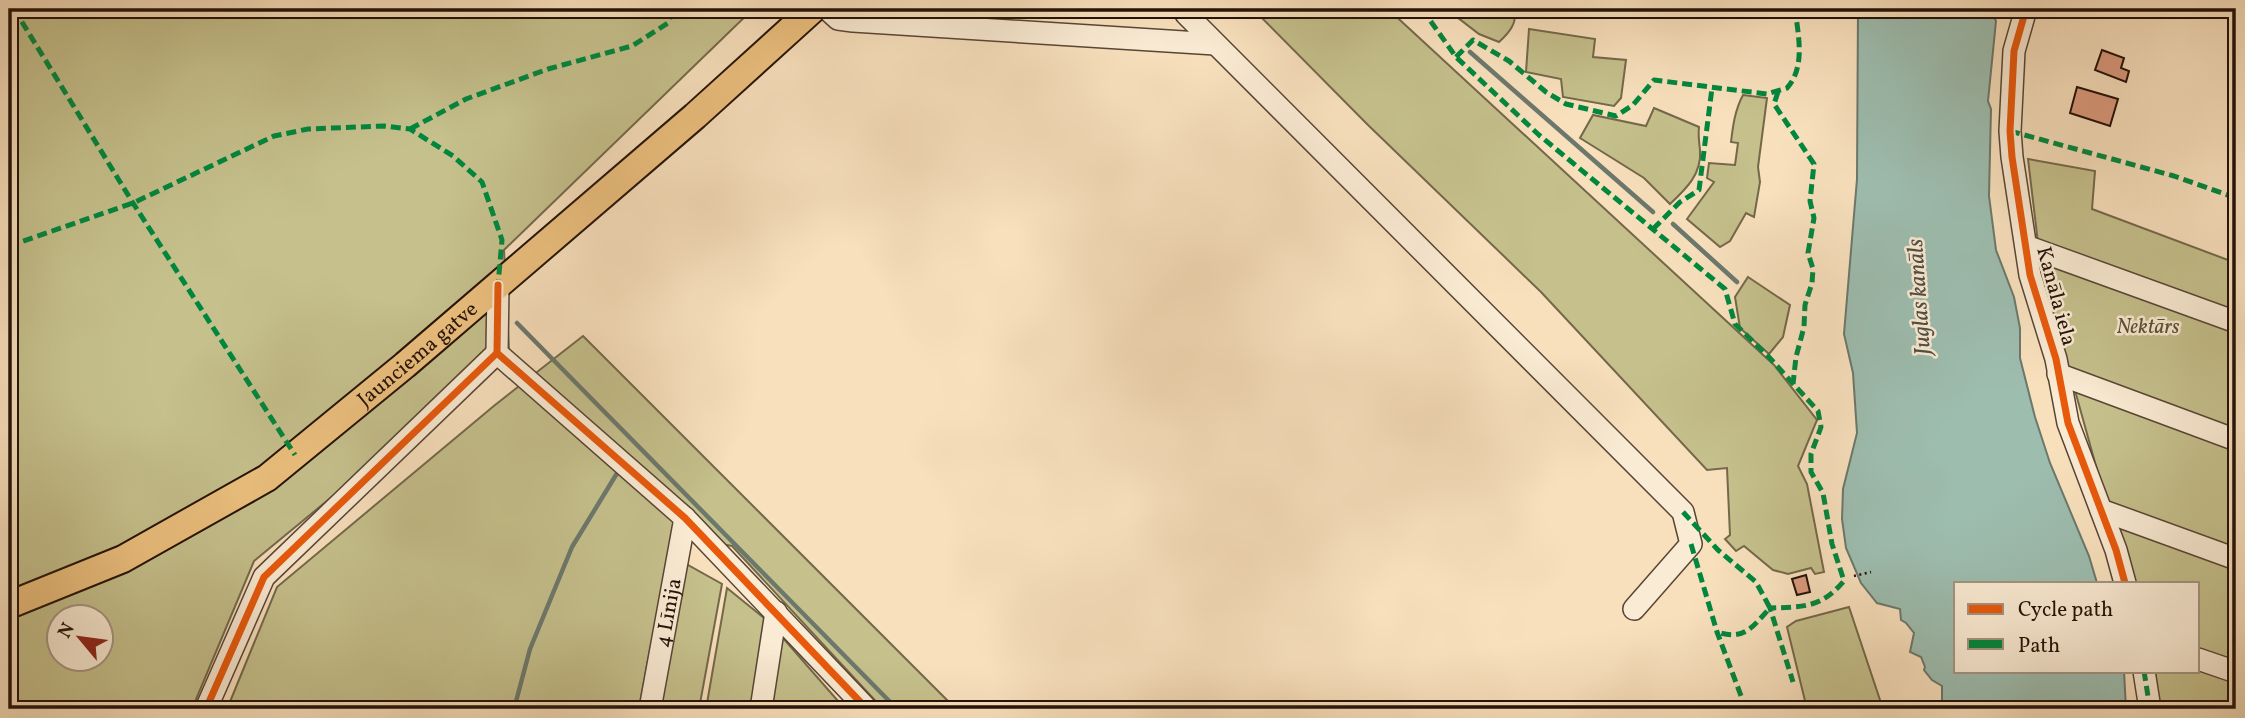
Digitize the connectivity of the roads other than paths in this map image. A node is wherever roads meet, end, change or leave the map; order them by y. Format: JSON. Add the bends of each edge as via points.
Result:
{"nodes":[{"id":1,"x":813,"y":9,"type":"edge"},
{"id":2,"x":827,"y":9,"type":"edge"},
{"id":3,"x":2026,"y":9,"type":"edge"},
{"id":4,"x":1186,"y":14,"type":"dead end"},
{"id":5,"x":1215,"y":44,"type":"junction"},
{"id":6,"x":2026,"y":246,"type":"junction"},
{"id":7,"x":498,"y":285,"type":"junction"},
{"id":8,"x":2236,"y":322,"type":"edge"},
{"id":9,"x":497,"y":353,"type":"junction"},
{"id":10,"x":2058,"y":374,"type":"junction"},
{"id":11,"x":2236,"y":440,"type":"edge"},
{"id":12,"x":2101,"y":510,"type":"junction"},
{"id":13,"x":685,"y":517,"type":"junction"},
{"id":14,"x":2236,"y":559,"type":"edge"},
{"id":15,"x":2125,"y":582,"type":"edge"},
{"id":16,"x":9,"y":606,"type":"edge"},
{"id":17,"x":1634,"y":609,"type":"dead end"},
{"id":18,"x":776,"y":612,"type":"junction"},
{"id":19,"x":2200,"y":660,"type":"edge"},
{"id":20,"x":2144,"y":672,"type":"edge"},
{"id":21,"x":2236,"y":672,"type":"edge"},
{"id":22,"x":206,"y":709,"type":"edge"},
{"id":23,"x":650,"y":709,"type":"edge"},
{"id":24,"x":761,"y":709,"type":"edge"},
{"id":25,"x":867,"y":709,"type":"edge"},
{"id":26,"x":2150,"y":709,"type":"edge"}],
"edges":[{"from":1,"to":7,"type":"main road","name":"Jaunciema gatve"},
{"from":2,"to":5,"type":"street","via":[[852,28]]},
{"from":3,"to":6,"type":"street","name":"Kanāla iela","via":[[2014,51],[2010,131]]},
{"from":4,"to":5,"type":"street"},
{"from":5,"to":17,"type":"street","via":[[1684,512],[1691,544]]},
{"from":6,"to":8,"type":"street"},
{"from":6,"to":10,"type":"street","name":"Kanāla iela"},
{"from":7,"to":9,"type":"street"},
{"from":7,"to":16,"type":"main road","name":"Jaunciema gatve","via":[[267,478],[123,559]]},
{"from":9,"to":13,"type":"street"},
{"from":9,"to":22,"type":"street","via":[[264,577]]},
{"from":10,"to":11,"type":"street"},
{"from":10,"to":12,"type":"street","name":"Kanāla iela","via":[[2068,423]]},
{"from":12,"to":14,"type":"street"},
{"from":12,"to":15,"type":"street","name":"Kanāla iela"},
{"from":13,"to":18,"type":"street"},
{"from":13,"to":23,"type":"street","name":"4 Līnija"},
{"from":18,"to":24,"type":"street"},
{"from":18,"to":25,"type":"street"},
{"from":19,"to":21,"type":"street"},
{"from":20,"to":26,"type":"street"}]}
